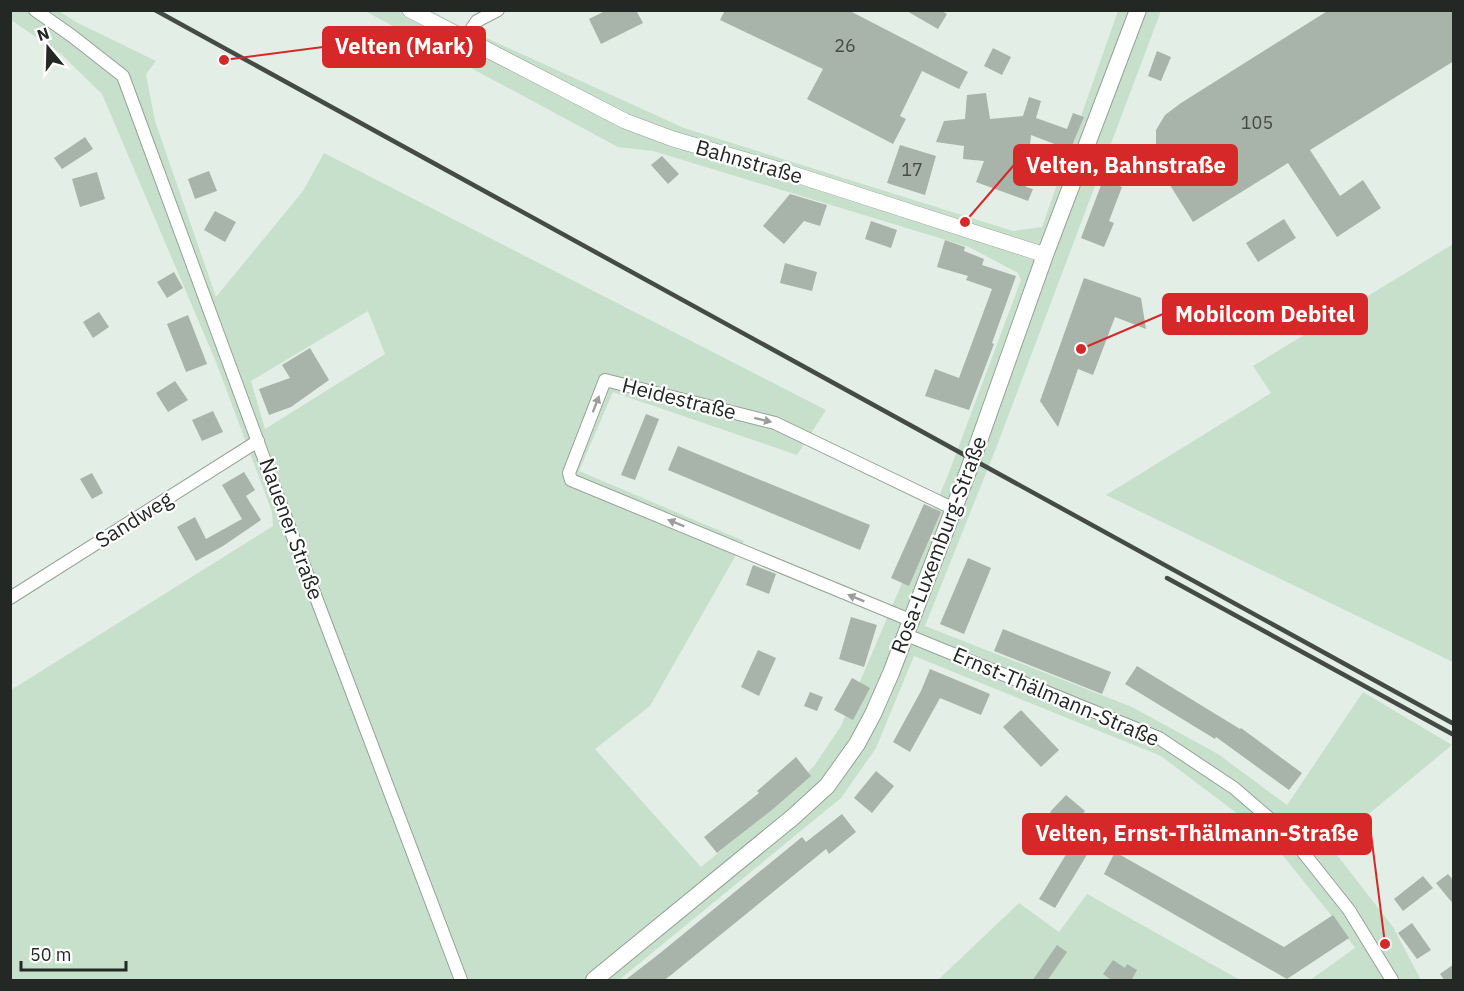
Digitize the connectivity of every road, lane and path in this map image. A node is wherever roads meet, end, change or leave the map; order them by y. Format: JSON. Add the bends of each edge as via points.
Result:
{"nodes":[{"id":1,"x":34,"y":10,"type":"edge"},
{"id":2,"x":410,"y":10,"type":"edge"},
{"id":3,"x":498,"y":10,"type":"edge"},
{"id":4,"x":1138,"y":10,"type":"edge"},
{"id":5,"x":464,"y":40,"type":"junction"},
{"id":6,"x":1045,"y":255,"type":"junction"},
{"id":7,"x":258,"y":441,"type":"junction"},
{"id":8,"x":954,"y":509,"type":"junction"},
{"id":9,"x":10,"y":598,"type":"edge"},
{"id":10,"x":907,"y":627,"type":"junction"},
{"id":11,"x":461,"y":981,"type":"edge"},
{"id":12,"x":594,"y":981,"type":"edge"},
{"id":13,"x":1392,"y":981,"type":"edge"}],
"edges":[{"from":1,"to":7,"type":"street","name":"Nauener Straße","via":[[123,76]]},
{"from":2,"to":5,"type":"street","name":"Bahnstraße"},
{"from":3,"to":5,"type":"street","via":[[477,21]]},
{"from":4,"to":6,"type":"main road","name":"Rosa-Luxemburg-Straße"},
{"from":5,"to":6,"type":"street","name":"Bahnstraße","via":[[625,121],[673,139]]},
{"from":6,"to":8,"type":"main road","name":"Rosa-Luxemburg-Straße"},
{"from":7,"to":9,"type":"street","name":"Sandweg"},
{"from":7,"to":11,"type":"street","name":"Nauener Straße"},
{"from":8,"to":10,"type":"main road","name":"Rosa-Luxemburg-Straße"},
{"from":10,"to":8,"type":"street","name":"Heidestraße","one_way":true,"via":[[571,480],[569,472],[605,380],[775,423]]},
{"from":10,"to":12,"type":"main road","name":"Rosa-Luxemburg-Straße","via":[[873,714],[827,786]]},
{"from":10,"to":13,"type":"street","name":"Ernst-Thälmann-Straße","via":[[1159,738],[1234,788],[1291,837],[1349,909]]}]}
